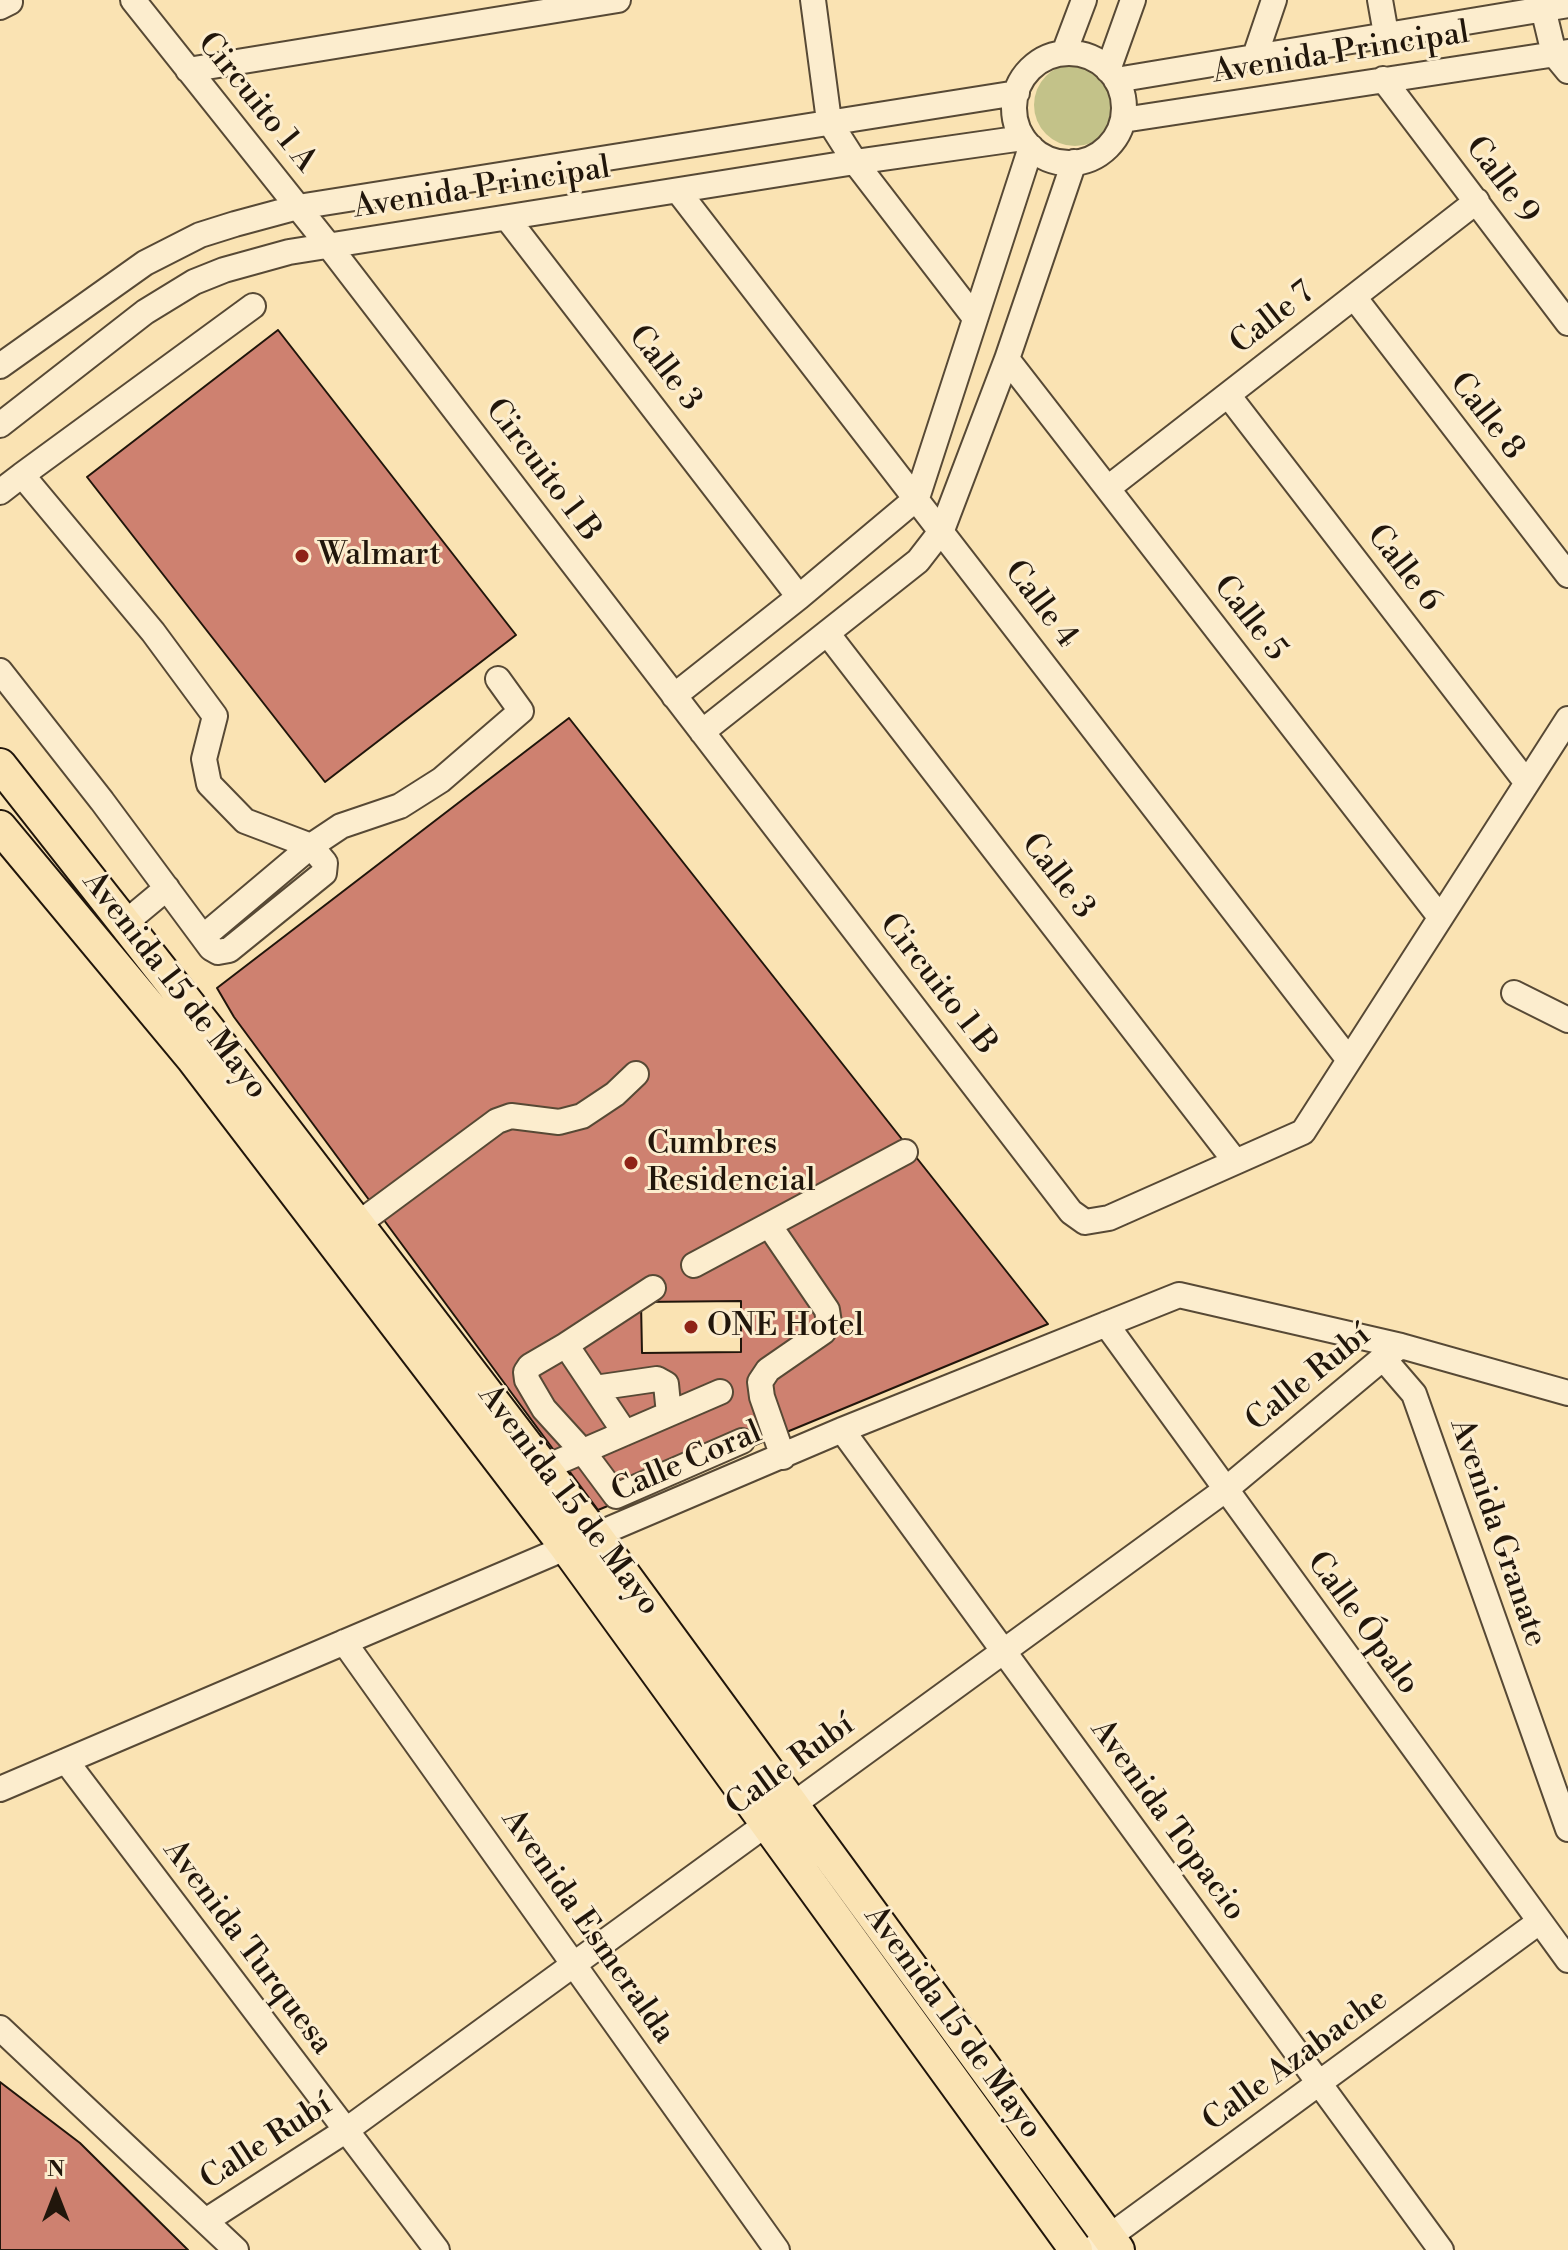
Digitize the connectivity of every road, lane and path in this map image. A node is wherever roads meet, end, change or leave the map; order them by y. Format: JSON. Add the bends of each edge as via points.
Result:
{"nodes":[{"id":1,"x":133,"y":0,"type":"edge"},
{"id":2,"x":618,"y":0,"type":"edge"},
{"id":3,"x":813,"y":0,"type":"edge"},
{"id":4,"x":1084,"y":0,"type":"edge"},
{"id":5,"x":1133,"y":0,"type":"edge"},
{"id":6,"x":1274,"y":0,"type":"edge"},
{"id":7,"x":1380,"y":0,"type":"edge"},
{"id":8,"x":1542,"y":5,"type":"edge"},
{"id":9,"x":1568,"y":5,"type":"edge"},
{"id":10,"x":1386,"y":34,"type":"junction"},
{"id":11,"x":1064,"y":53,"type":"junction"},
{"id":12,"x":1255,"y":56,"type":"junction"},
{"id":13,"x":1563,"y":59,"type":"edge"},
{"id":14,"x":188,"y":70,"type":"junction"},
{"id":15,"x":1112,"y":75,"type":"junction"},
{"id":16,"x":1383,"y":79,"type":"junction"},
{"id":17,"x":1017,"y":93,"type":"junction"},
{"id":18,"x":1123,"y":120,"type":"junction"},
{"id":19,"x":829,"y":121,"type":"junction"},
{"id":20,"x":1027,"y":142,"type":"junction"},
{"id":21,"x":855,"y":162,"type":"junction"},
{"id":22,"x":1074,"y":162,"type":"junction"},
{"id":23,"x":678,"y":191,"type":"junction"},
{"id":24,"x":1477,"y":201,"type":"junction"},
{"id":25,"x":298,"y":207,"type":"junction"},
{"id":26,"x":507,"y":218,"type":"junction"},
{"id":27,"x":329,"y":246,"type":"junction"},
{"id":28,"x":1354,"y":297,"type":"junction"},
{"id":29,"x":253,"y":306,"type":"dead end"},
{"id":30,"x":975,"y":318,"type":"junction"},
{"id":31,"x":1568,"y":323,"type":"edge"},
{"id":32,"x":1007,"y":359,"type":"junction"},
{"id":33,"x":0,"y":366,"type":"edge"},
{"id":34,"x":1228,"y":395,"type":"junction"},
{"id":35,"x":0,"y":425,"type":"edge"},
{"id":36,"x":22,"y":475,"type":"junction"},
{"id":37,"x":1108,"y":488,"type":"junction"},
{"id":38,"x":0,"y":492,"type":"edge"},
{"id":39,"x":917,"y":498,"type":"junction"},
{"id":40,"x":942,"y":530,"type":"junction"},
{"id":41,"x":1568,"y":575,"type":"edge"},
{"id":42,"x":799,"y":597,"type":"junction"},
{"id":43,"x":827,"y":633,"type":"junction"},
{"id":44,"x":0,"y":671,"type":"edge"},
{"id":45,"x":498,"y":679,"type":"dead end"},
{"id":46,"x":674,"y":696,"type":"junction"},
{"id":47,"x":1568,"y":719,"type":"edge"},
{"id":48,"x":702,"y":732,"type":"junction"},
{"id":49,"x":0,"y":765,"type":"edge"},
{"id":50,"x":1527,"y":783,"type":"junction"},
{"id":51,"x":0,"y":827,"type":"edge"},
{"id":52,"x":311,"y":846,"type":"junction"},
{"id":53,"x":167,"y":888,"type":"junction"},
{"id":54,"x":1440,"y":917,"type":"junction"},
{"id":55,"x":125,"y":923,"type":"junction"},
{"id":56,"x":1514,"y":993,"type":"dead end"},
{"id":57,"x":1568,"y":1020,"type":"edge"},
{"id":58,"x":204,"y":1049,"type":"junction"},
{"id":59,"x":1349,"y":1060,"type":"junction"},
{"id":60,"x":636,"y":1074,"type":"dead end"},
{"id":61,"x":905,"y":1152,"type":"dead end"},
{"id":62,"x":1235,"y":1161,"type":"junction"},
{"id":63,"x":358,"y":1224,"type":"junction"},
{"id":64,"x":769,"y":1225,"type":"junction"},
{"id":65,"x":694,"y":1265,"type":"dead end"},
{"id":66,"x":653,"y":1288,"type":"dead end"},
{"id":67,"x":1106,"y":1324,"type":"junction"},
{"id":68,"x":566,"y":1345,"type":"junction"},
{"id":69,"x":1392,"y":1352,"type":"junction"},
{"id":70,"x":595,"y":1388,"type":"junction"},
{"id":71,"x":720,"y":1392,"type":"dead end"},
{"id":72,"x":1568,"y":1393,"type":"edge"},
{"id":73,"x":544,"y":1409,"type":"junction"},
{"id":74,"x":669,"y":1414,"type":"junction"},
{"id":75,"x":515,"y":1429,"type":"junction"},
{"id":76,"x":842,"y":1430,"type":"junction"},
{"id":77,"x":625,"y":1433,"type":"junction"},
{"id":78,"x":742,"y":1441,"type":"dead end"},
{"id":79,"x":584,"y":1453,"type":"junction"},
{"id":80,"x":783,"y":1457,"type":"junction"},
{"id":81,"x":544,"y":1468,"type":"junction"},
{"id":82,"x":1225,"y":1490,"type":"junction"},
{"id":83,"x":595,"y":1535,"type":"junction"},
{"id":84,"x":566,"y":1547,"type":"junction"},
{"id":85,"x":344,"y":1642,"type":"junction"},
{"id":86,"x":1003,"y":1651,"type":"junction"},
{"id":87,"x":66,"y":1761,"type":"junction"},
{"id":88,"x":0,"y":1789,"type":"edge"},
{"id":89,"x":792,"y":1805,"type":"junction"},
{"id":90,"x":766,"y":1824,"type":"junction"},
{"id":91,"x":1568,"y":1829,"type":"edge"},
{"id":92,"x":1539,"y":1922,"type":"junction"},
{"id":93,"x":1568,"y":1960,"type":"edge"},
{"id":94,"x":574,"y":1963,"type":"junction"},
{"id":95,"x":0,"y":2028,"type":"edge"},
{"id":96,"x":1320,"y":2084,"type":"junction"},
{"id":97,"x":345,"y":2131,"type":"junction"},
{"id":98,"x":207,"y":2220,"type":"junction"},
{"id":99,"x":1106,"y":2246,"type":"edge"},
{"id":100,"x":236,"y":2250,"type":"edge"},
{"id":101,"x":437,"y":2250,"type":"edge"},
{"id":102,"x":777,"y":2250,"type":"edge"},
{"id":103,"x":1076,"y":2250,"type":"edge"},
{"id":104,"x":1441,"y":2250,"type":"edge"}],
"edges":[{"from":1,"to":14,"type":"street","name":"Circuito 1 A"},
{"from":2,"to":14,"type":"street"},
{"from":3,"to":19,"type":"street"},
{"from":4,"to":11,"type":"street"},
{"from":5,"to":15,"type":"street"},
{"from":6,"to":12,"type":"street"},
{"from":7,"to":10,"type":"street"},
{"from":8,"to":9,"type":"street","name":"Avenida Principal"},
{"from":8,"to":10,"type":"street","name":"Avenida Principal"},
{"from":8,"to":13,"type":"street"},
{"from":10,"to":12,"type":"street","name":"Avenida Principal"},
{"from":11,"to":15,"type":"street","via":[[1100,62]]},
{"from":11,"to":17,"type":"street","via":[[1030,69]]},
{"from":12,"to":15,"type":"street","name":"Avenida Principal"},
{"from":13,"to":16,"type":"street","name":"Avenida Principal"},
{"from":14,"to":25,"type":"street","name":"Circuito 1 A"},
{"from":15,"to":18,"type":"street","via":[[1122,92]]},
{"from":16,"to":18,"type":"street","name":"Avenida Principal"},
{"from":16,"to":24,"type":"street","name":"Calle 9"},
{"from":17,"to":19,"type":"street","name":"Avenida Principal"},
{"from":17,"to":20,"type":"street","via":[[1015,121]]},
{"from":18,"to":22,"type":"street","via":[[1112,143],[1099,154]]},
{"from":19,"to":21,"type":"street"},
{"from":19,"to":25,"type":"street","name":"Avenida Principal"},
{"from":20,"to":21,"type":"street","name":"Avenida Principal"},
{"from":20,"to":22,"type":"street","via":[[1051,160]]},
{"from":20,"to":30,"type":"street"},
{"from":21,"to":23,"type":"street","name":"Avenida Principal"},
{"from":21,"to":30,"type":"street"},
{"from":22,"to":32,"type":"street"},
{"from":23,"to":26,"type":"street","name":"Avenida Principal"},
{"from":23,"to":39,"type":"street","name":"Calle 4"},
{"from":24,"to":28,"type":"street","name":"Calle 7"},
{"from":24,"to":31,"type":"street","name":"Calle 9"},
{"from":25,"to":27,"type":"street","name":"Circuito 1 B"},
{"from":25,"to":33,"type":"street","name":"Avenida Principal","via":[[200,235],[145,263]]},
{"from":26,"to":27,"type":"street","name":"Avenida Principal"},
{"from":26,"to":42,"type":"street","name":"Calle 3"},
{"from":27,"to":35,"type":"street","name":"Avenida Principal","via":[[289,252],[194,282],[145,312]]},
{"from":27,"to":46,"type":"street","name":"Circuito 1 B"},
{"from":28,"to":34,"type":"street","name":"Calle 7"},
{"from":28,"to":41,"type":"street","name":"Calle 8"},
{"from":29,"to":36,"type":"street"},
{"from":30,"to":39,"type":"street"},
{"from":32,"to":37,"type":"street","name":"Calle 5"},
{"from":32,"to":40,"type":"street"},
{"from":34,"to":37,"type":"street","name":"Calle 7"},
{"from":34,"to":50,"type":"street","name":"Calle 6"},
{"from":36,"to":38,"type":"street"},
{"from":36,"to":52,"type":"street","via":[[153,632],[215,716],[204,759],[209,784],[245,821]]},
{"from":37,"to":54,"type":"street","name":"Calle 5"},
{"from":39,"to":40,"type":"street","name":"Calle 4"},
{"from":39,"to":42,"type":"street"},
{"from":40,"to":43,"type":"street","via":[[918,561]]},
{"from":40,"to":59,"type":"street","name":"Calle 4"},
{"from":42,"to":46,"type":"street"},
{"from":43,"to":48,"type":"street"},
{"from":43,"to":62,"type":"street","name":"Calle 3"},
{"from":44,"to":53,"type":"street"},
{"from":45,"to":52,"type":"street","via":[[521,711],[441,780],[400,806],[341,826]]},
{"from":46,"to":48,"type":"street","name":"Circuito 1 B"},
{"from":47,"to":50,"type":"street","name":"Circuito 1 B"},
{"from":48,"to":62,"type":"street","name":"Circuito 1 B","via":[[1071,1212],[1085,1222],[1109,1218]]},
{"from":49,"to":55,"type":"main road","name":"Avenida 15 de Mayo"},
{"from":50,"to":54,"type":"street","name":"Circuito 1 B"},
{"from":51,"to":58,"type":"main road","name":"Avenida 15 de Mayo"},
{"from":52,"to":53,"type":"street","via":[[325,863],[324,873],[229,950],[211,948]]},
{"from":53,"to":55,"type":"street"},
{"from":54,"to":59,"type":"street","name":"Circuito 1 B"},
{"from":55,"to":58,"type":"main road","name":"Avenida 15 de Mayo"},
{"from":56,"to":57,"type":"street"},
{"from":58,"to":63,"type":"main road","name":"Avenida 15 de Mayo"},
{"from":58,"to":84,"type":"main road","name":"Avenida 15 de Mayo"},
{"from":59,"to":62,"type":"street","name":"Circuito 1 B","via":[[1303,1132]]},
{"from":60,"to":63,"type":"street","via":[[582,1116],[559,1122],[511,1116],[497,1121]]},
{"from":61,"to":64,"type":"street"},
{"from":63,"to":75,"type":"main road","name":"Avenida 15 de Mayo"},
{"from":64,"to":65,"type":"street"},
{"from":64,"to":80,"type":"street","via":[[827,1310],[829,1323],[760,1382]]},
{"from":66,"to":68,"type":"street"},
{"from":67,"to":69,"type":"street","name":"Calle Coral","via":[[1179,1295]]},
{"from":67,"to":76,"type":"street","name":"Calle Coral"},
{"from":67,"to":82,"type":"street","name":"Calle Ópalo"},
{"from":68,"to":70,"type":"street"},
{"from":68,"to":73,"type":"street","via":[[526,1372]]},
{"from":69,"to":72,"type":"street"},
{"from":69,"to":82,"type":"street","name":"Calle Rubí"},
{"from":69,"to":91,"type":"street","name":"Avenida Granate","via":[[1414,1394]]},
{"from":70,"to":74,"type":"street","via":[[657,1379],[666,1384]]},
{"from":70,"to":77,"type":"street"},
{"from":71,"to":74,"type":"street"},
{"from":73,"to":75,"type":"street"},
{"from":73,"to":79,"type":"street"},
{"from":74,"to":77,"type":"street"},
{"from":75,"to":81,"type":"main road","name":"Avenida 15 de Mayo"},
{"from":76,"to":80,"type":"street","name":"Calle Coral"},
{"from":76,"to":86,"type":"street","name":"Avenida Topacio"},
{"from":77,"to":79,"type":"street"},
{"from":78,"to":79,"type":"street","via":[[616,1496]]},
{"from":79,"to":81,"type":"street"},
{"from":80,"to":83,"type":"street","name":"Calle Coral"},
{"from":81,"to":83,"type":"main road","name":"Avenida 15 de Mayo"},
{"from":82,"to":86,"type":"street","name":"Calle Rubí"},
{"from":82,"to":92,"type":"street","name":"Calle Ópalo"},
{"from":83,"to":84,"type":"street","name":"Calle Coral"},
{"from":83,"to":89,"type":"main road","name":"Avenida 15 de Mayo"},
{"from":84,"to":85,"type":"street","name":"Calle Coral"},
{"from":84,"to":90,"type":"main road","name":"Avenida 15 de Mayo"},
{"from":85,"to":87,"type":"street","name":"Calle Coral"},
{"from":85,"to":94,"type":"street","name":"Avenida Esmeralda"},
{"from":86,"to":89,"type":"street","name":"Calle Rubí"},
{"from":86,"to":96,"type":"street","name":"Avenida Topacio"},
{"from":87,"to":88,"type":"street","name":"Calle Coral"},
{"from":87,"to":97,"type":"street","name":"Avenida Turquesa"},
{"from":89,"to":90,"type":"street","name":"Calle Rubí"},
{"from":89,"to":99,"type":"main road","name":"Avenida 15 de Mayo"},
{"from":90,"to":94,"type":"street","name":"Calle Rubí"},
{"from":90,"to":103,"type":"main road","name":"Avenida 15 de Mayo"},
{"from":92,"to":93,"type":"street","name":"Calle Ópalo"},
{"from":92,"to":96,"type":"street","name":"Calle Azabache"},
{"from":94,"to":97,"type":"street","name":"Calle Rubí"},
{"from":94,"to":102,"type":"street","name":"Avenida Esmeralda"},
{"from":95,"to":98,"type":"street"},
{"from":96,"to":99,"type":"street","name":"Calle Azabache"},
{"from":96,"to":104,"type":"street","name":"Avenida Topacio"},
{"from":97,"to":98,"type":"street","name":"Calle Rubí"},
{"from":97,"to":101,"type":"street","name":"Avenida Turquesa"},
{"from":98,"to":100,"type":"street"}]}
